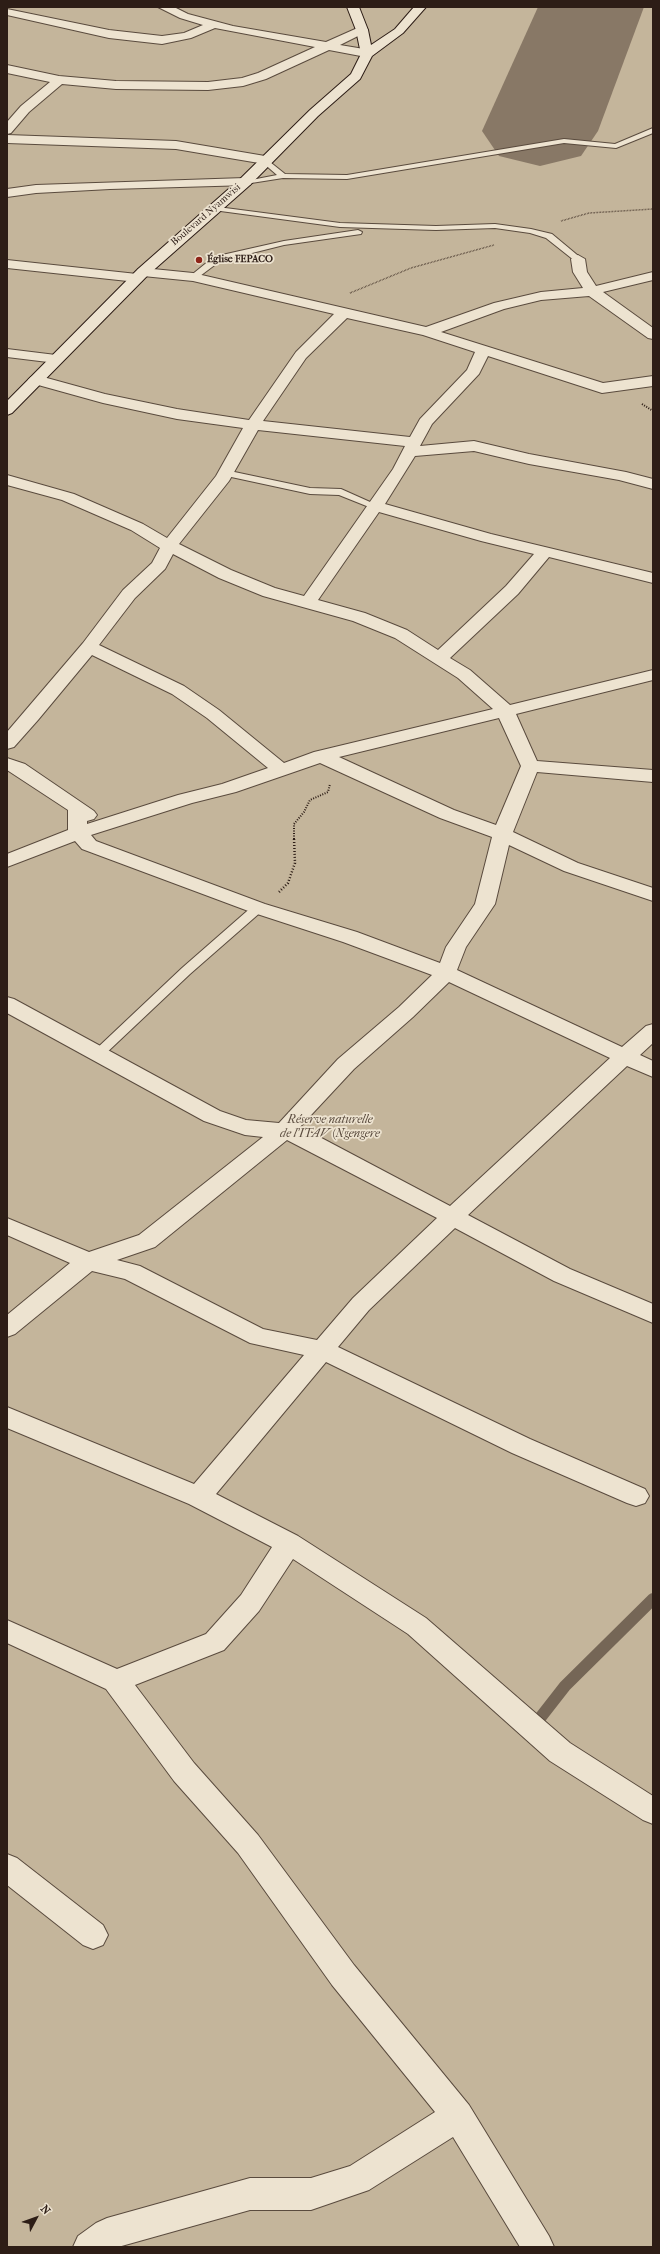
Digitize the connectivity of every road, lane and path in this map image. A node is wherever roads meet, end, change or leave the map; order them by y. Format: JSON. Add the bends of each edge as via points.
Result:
{"nodes":[{"id":1,"x":164,"y":7,"type":"edge"},
{"id":2,"x":353,"y":7,"type":"edge"},
{"id":3,"x":420,"y":7,"type":"edge"},
{"id":4,"x":56,"y":10,"type":"dead end"},
{"id":5,"x":7,"y":12,"type":"edge"},
{"id":6,"x":39,"y":18,"type":"junction"},
{"id":7,"x":215,"y":24,"type":"junction"},
{"id":8,"x":362,"y":30,"type":"junction"},
{"id":9,"x":327,"y":46,"type":"junction"},
{"id":10,"x":367,"y":53,"type":"junction"},
{"id":11,"x":7,"y":69,"type":"edge"},
{"id":12,"x":59,"y":80,"type":"junction"},
{"id":13,"x":7,"y":130,"type":"edge"},
{"id":14,"x":653,"y":130,"type":"edge"},
{"id":15,"x":7,"y":139,"type":"edge"},
{"id":16,"x":266,"y":160,"type":"junction"},
{"id":17,"x":283,"y":176,"type":"junction"},
{"id":18,"x":244,"y":182,"type":"junction"},
{"id":19,"x":7,"y":193,"type":"edge"},
{"id":20,"x":213,"y":208,"type":"junction"},
{"id":21,"x":653,"y":209,"type":"edge"},
{"id":22,"x":393,"y":226,"type":"junction"},
{"id":23,"x":531,"y":231,"type":"junction"},
{"id":24,"x":578,"y":259,"type":"joint"},
{"id":25,"x":7,"y":264,"type":"edge"},
{"id":26,"x":140,"y":275,"type":"junction"},
{"id":27,"x":653,"y":276,"type":"edge"},
{"id":28,"x":193,"y":277,"type":"junction"},
{"id":29,"x":592,"y":291,"type":"junction"},
{"id":30,"x":330,"y":309,"type":"junction"},
{"id":31,"x":345,"y":312,"type":"junction"},
{"id":32,"x":427,"y":332,"type":"junction"},
{"id":33,"x":653,"y":335,"type":"edge"},
{"id":34,"x":483,"y":351,"type":"junction"},
{"id":35,"x":7,"y":354,"type":"edge"},
{"id":36,"x":56,"y":359,"type":"junction"},
{"id":37,"x":36,"y":380,"type":"junction"},
{"id":38,"x":653,"y":381,"type":"edge"},
{"id":39,"x":7,"y":410,"type":"edge"},
{"id":40,"x":253,"y":425,"type":"junction"},
{"id":41,"x":413,"y":447,"type":"junction"},
{"id":42,"x":225,"y":473,"type":"junction"},
{"id":43,"x":7,"y":480,"type":"edge"},
{"id":44,"x":653,"y":484,"type":"edge"},
{"id":45,"x":374,"y":506,"type":"junction"},
{"id":46,"x":169,"y":546,"type":"junction"},
{"id":47,"x":545,"y":552,"type":"junction"},
{"id":48,"x":653,"y":578,"type":"edge"},
{"id":49,"x":308,"y":604,"type":"junction"},
{"id":50,"x":89,"y":647,"type":"junction"},
{"id":51,"x":440,"y":658,"type":"junction"},
{"id":52,"x":653,"y":675,"type":"edge"},
{"id":53,"x":505,"y":710,"type":"junction"},
{"id":54,"x":7,"y":743,"type":"edge"},
{"id":55,"x":328,"y":760,"type":"junction"},
{"id":56,"x":7,"y":764,"type":"edge"},
{"id":57,"x":530,"y":766,"type":"junction"},
{"id":58,"x":282,"y":770,"type":"junction"},
{"id":59,"x":653,"y":776,"type":"edge"},
{"id":60,"x":77,"y":807,"type":"junction"},
{"id":61,"x":101,"y":825,"type":"junction"},
{"id":62,"x":78,"y":833,"type":"junction"},
{"id":63,"x":502,"y":834,"type":"junction"},
{"id":64,"x":7,"y":861,"type":"edge"},
{"id":65,"x":653,"y":895,"type":"edge"},
{"id":66,"x":260,"y":909,"type":"junction"},
{"id":67,"x":446,"y":973,"type":"junction"},
{"id":68,"x":7,"y":1004,"type":"edge"},
{"id":69,"x":653,"y":1031,"type":"edge"},
{"id":70,"x":98,"y":1054,"type":"junction"},
{"id":71,"x":623,"y":1057,"type":"junction"},
{"id":72,"x":653,"y":1070,"type":"edge"},
{"id":73,"x":284,"y":1131,"type":"junction"},
{"id":74,"x":454,"y":1218,"type":"junction"},
{"id":75,"x":7,"y":1226,"type":"edge"},
{"id":76,"x":88,"y":1261,"type":"junction"},
{"id":77,"x":653,"y":1314,"type":"edge"},
{"id":78,"x":7,"y":1328,"type":"edge"},
{"id":79,"x":322,"y":1350,"type":"junction"},
{"id":80,"x":7,"y":1417,"type":"edge"},
{"id":81,"x":636,"y":1496,"type":"dead end"},
{"id":82,"x":198,"y":1497,"type":"junction"},
{"id":83,"x":289,"y":1543,"type":"junction"},
{"id":84,"x":7,"y":1631,"type":"edge"},
{"id":85,"x":116,"y":1681,"type":"junction"},
{"id":86,"x":653,"y":1811,"type":"edge"},
{"id":87,"x":7,"y":1867,"type":"edge"},
{"id":88,"x":93,"y":1935,"type":"dead end"},
{"id":89,"x":458,"y":2116,"type":"junction"},
{"id":90,"x":104,"y":2243,"type":"edge"},
{"id":91,"x":538,"y":2247,"type":"edge"}],
"edges":[{"from":1,"to":7,"type":"street"},
{"from":2,"to":8,"type":"street"},
{"from":3,"to":10,"type":"street","via":[[399,31]]},
{"from":4,"to":6,"type":"street"},
{"from":5,"to":6,"type":"street"},
{"from":6,"to":7,"type":"street","via":[[109,34],[162,40],[186,36]]},
{"from":7,"to":9,"type":"street"},
{"from":8,"to":9,"type":"street"},
{"from":8,"to":10,"type":"street"},
{"from":9,"to":10,"type":"street"},
{"from":9,"to":12,"type":"street","via":[[262,76],[242,82],[208,86],[116,85]]},
{"from":10,"to":16,"type":"street","name":"Boulevard Nyamwisi","via":[[356,76]]},
{"from":11,"to":12,"type":"street"},
{"from":12,"to":13,"type":"street","via":[[25,109]]},
{"from":14,"to":17,"type":"lane","via":[[616,146],[564,141],[347,177]]},
{"from":15,"to":16,"type":"street","via":[[176,145]]},
{"from":16,"to":17,"type":"lane"},
{"from":16,"to":18,"type":"street","name":"Boulevard Nyamwisi"},
{"from":17,"to":18,"type":"lane"},
{"from":18,"to":19,"type":"street","via":[[110,185]]},
{"from":18,"to":20,"type":"street","name":"Boulevard Nyamwisi"},
{"from":20,"to":22,"type":"lane","via":[[340,225]]},
{"from":20,"to":26,"type":"street","name":"Boulevard Nyamwisi"},
{"from":21,"to":23,"type":"path","via":[[589,213]]},
{"from":22,"to":23,"type":"lane","via":[[494,226]]},
{"from":22,"to":28,"type":"lane","via":[[284,243],[225,257],[213,262]]},
{"from":23,"to":24,"type":"lane","via":[[549,236]]},
{"from":23,"to":30,"type":"path","via":[[503,243],[412,268],[352,291]]},
{"from":24,"to":29,"type":"street","via":[[580,272]]},
{"from":25,"to":26,"type":"street"},
{"from":26,"to":28,"type":"street"},
{"from":26,"to":36,"type":"street","name":"Boulevard Nyamwisi"},
{"from":27,"to":29,"type":"street"},
{"from":28,"to":30,"type":"street"},
{"from":29,"to":32,"type":"street","via":[[541,296],[500,306]]},
{"from":29,"to":33,"type":"street"},
{"from":30,"to":31,"type":"street"},
{"from":31,"to":32,"type":"street"},
{"from":31,"to":40,"type":"street","via":[[301,355]]},
{"from":32,"to":34,"type":"street"},
{"from":34,"to":38,"type":"street","via":[[602,388]]},
{"from":34,"to":41,"type":"street","via":[[474,370],[463,384],[425,422]]},
{"from":35,"to":36,"type":"street"},
{"from":36,"to":37,"type":"street","name":"Boulevard Nyamwisi"},
{"from":37,"to":39,"type":"street","name":"Boulevard Nyamwisi"},
{"from":37,"to":40,"type":"street","via":[[177,414]]},
{"from":40,"to":41,"type":"street"},
{"from":40,"to":42,"type":"street"},
{"from":41,"to":44,"type":"street","via":[[474,446]]},
{"from":41,"to":45,"type":"street","via":[[401,469]]},
{"from":42,"to":45,"type":"lane","via":[[310,491],[341,492]]},
{"from":42,"to":46,"type":"street"},
{"from":43,"to":46,"type":"street","via":[[68,497],[137,527]]},
{"from":45,"to":47,"type":"street"},
{"from":45,"to":49,"type":"street"},
{"from":46,"to":49,"type":"street","via":[[225,574]]},
{"from":46,"to":50,"type":"street","via":[[159,565],[129,594]]},
{"from":47,"to":48,"type":"street"},
{"from":47,"to":51,"type":"street","via":[[512,590]]},
{"from":49,"to":51,"type":"street","via":[[380,625],[401,634]]},
{"from":50,"to":54,"type":"street"},
{"from":50,"to":58,"type":"street","via":[[178,690],[213,714]]},
{"from":51,"to":53,"type":"street","via":[[480,686]]},
{"from":52,"to":53,"type":"street"},
{"from":53,"to":55,"type":"street"},
{"from":53,"to":57,"type":"street"},
{"from":55,"to":58,"type":"street"},
{"from":55,"to":63,"type":"street","via":[[448,814]]},
{"from":55,"to":66,"type":"path","via":[[328,792],[310,800],[294,824],[295,863],[288,883]]},
{"from":56,"to":60,"type":"street","via":[[18,768]]},
{"from":57,"to":59,"type":"street"},
{"from":57,"to":63,"type":"street"},
{"from":58,"to":61,"type":"street"},
{"from":60,"to":61,"type":"street"},
{"from":60,"to":62,"type":"street"},
{"from":61,"to":62,"type":"street"},
{"from":62,"to":64,"type":"street"},
{"from":62,"to":66,"type":"street","via":[[90,844]]},
{"from":63,"to":65,"type":"street","via":[[571,867]]},
{"from":63,"to":67,"type":"street","via":[[485,904],[456,947]]},
{"from":66,"to":67,"type":"street","via":[[350,937]]},
{"from":66,"to":70,"type":"lane","via":[[186,971]]},
{"from":67,"to":71,"type":"street"},
{"from":67,"to":73,"type":"street","via":[[346,1064]]},
{"from":68,"to":70,"type":"street"},
{"from":69,"to":71,"type":"street"},
{"from":70,"to":73,"type":"street","via":[[212,1116],[245,1127]]},
{"from":71,"to":72,"type":"street"},
{"from":71,"to":74,"type":"street"},
{"from":73,"to":74,"type":"street","via":[[304,1138]]},
{"from":73,"to":76,"type":"street","via":[[147,1241]]},
{"from":74,"to":77,"type":"street","via":[[562,1275]]},
{"from":74,"to":79,"type":"street","via":[[361,1304]]},
{"from":75,"to":76,"type":"street"},
{"from":76,"to":78,"type":"street"},
{"from":76,"to":79,"type":"street","via":[[132,1272],[258,1337]]},
{"from":79,"to":81,"type":"street","via":[[521,1446]]},
{"from":79,"to":82,"type":"street"},
{"from":80,"to":82,"type":"street"},
{"from":82,"to":83,"type":"street"},
{"from":83,"to":85,"type":"street","via":[[250,1603],[215,1642]]},
{"from":83,"to":86,"type":"street","via":[[417,1626],[560,1752]]},
{"from":84,"to":85,"type":"street"},
{"from":85,"to":89,"type":"street","via":[[184,1772],[248,1844],[343,1975]]},
{"from":87,"to":88,"type":"street"},
{"from":89,"to":90,"type":"street","via":[[358,2179],[311,2194],[250,2194]]},
{"from":89,"to":91,"type":"street"}]}
